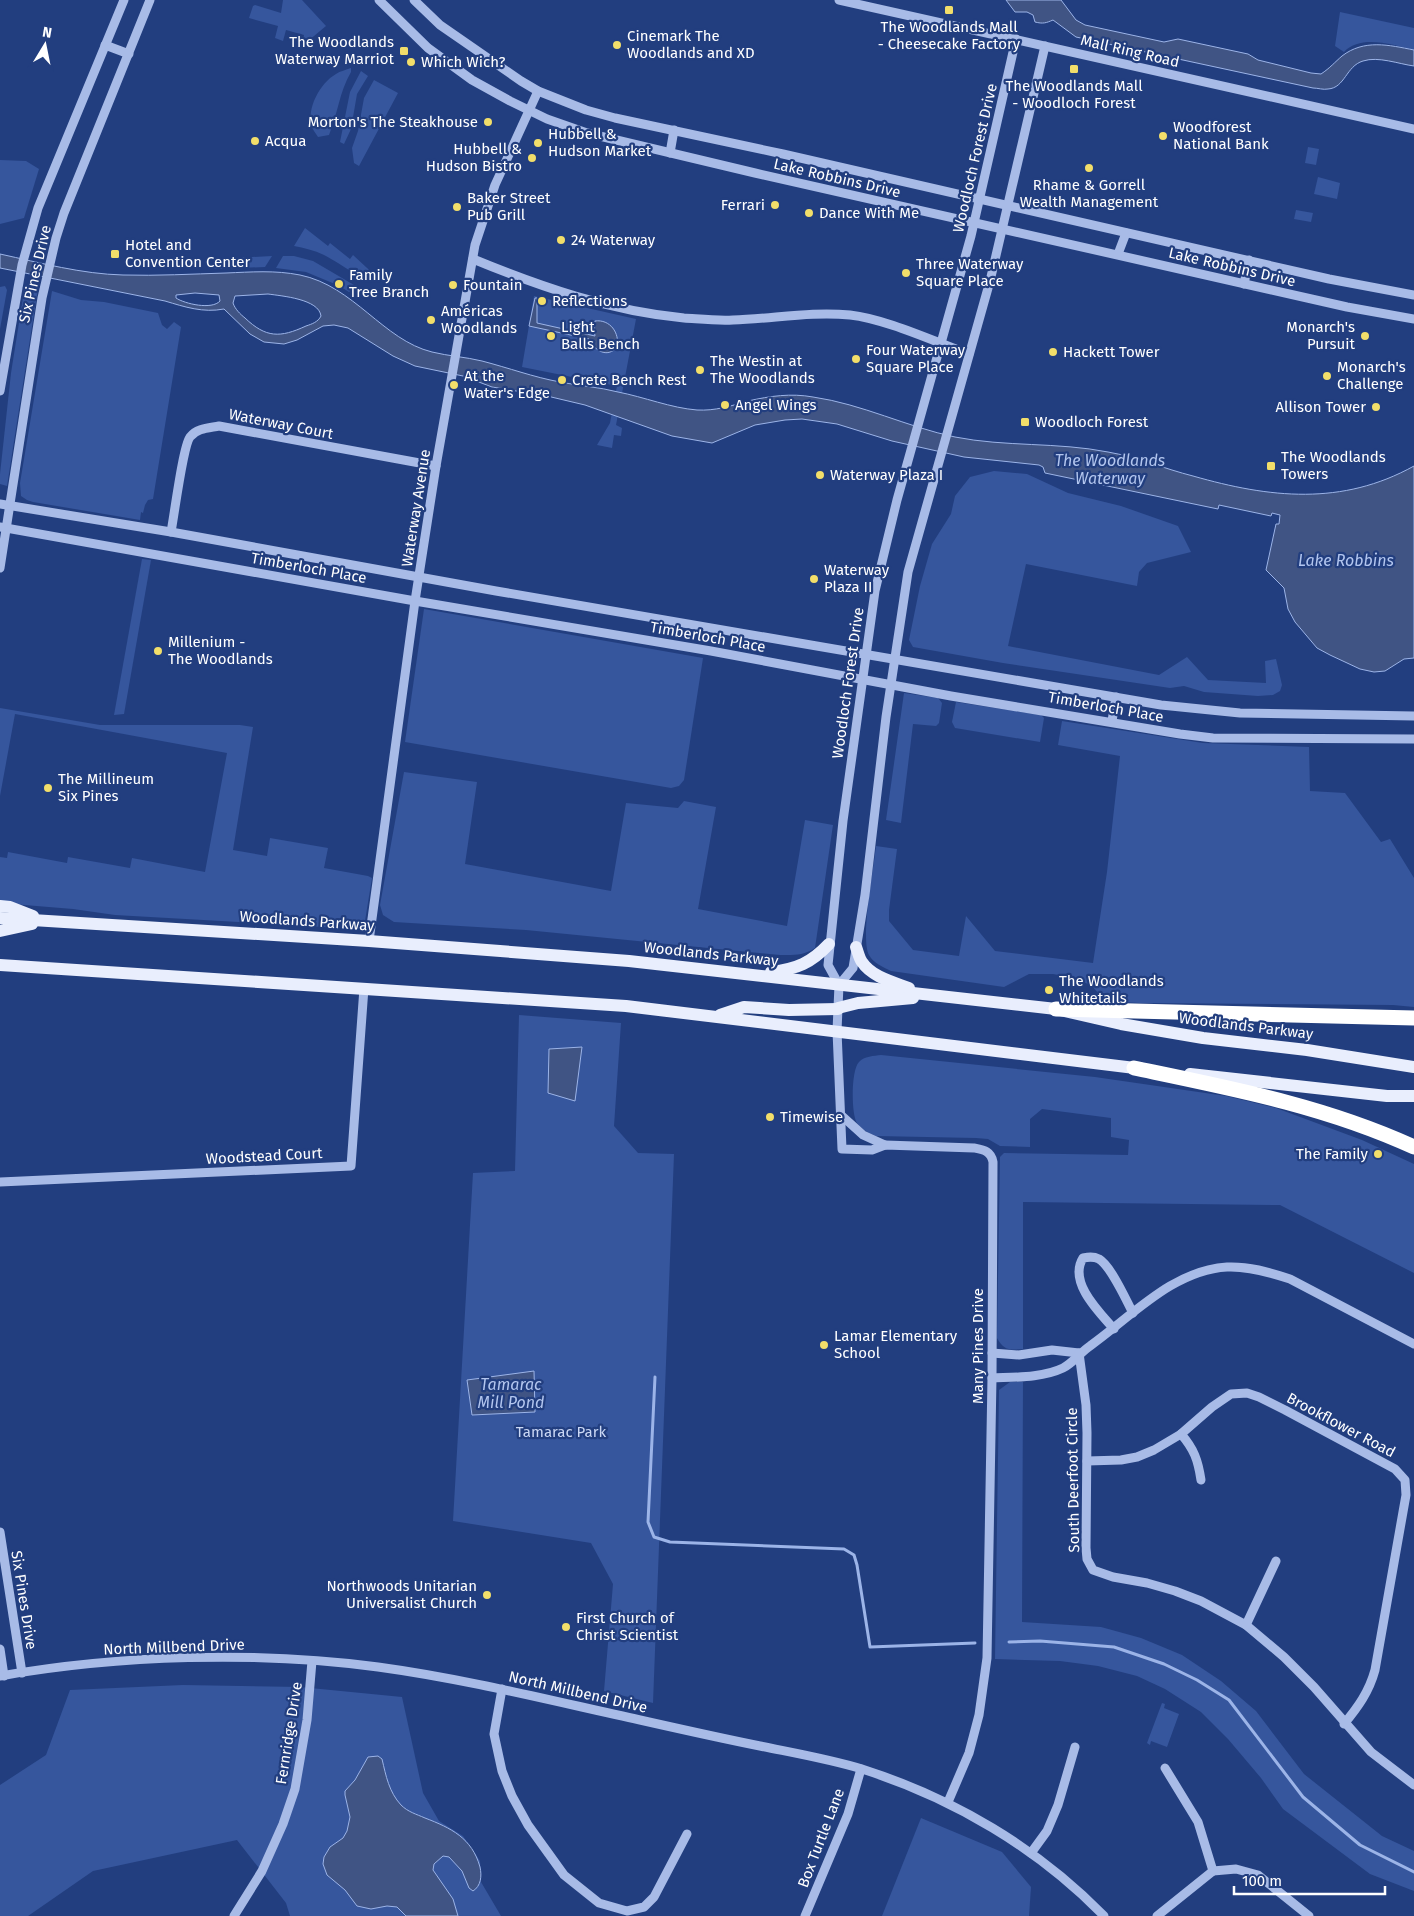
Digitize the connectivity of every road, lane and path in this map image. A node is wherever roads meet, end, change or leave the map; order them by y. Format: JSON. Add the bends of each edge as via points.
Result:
{"nodes":[{"id":1,"x":124,"y":0,"type":"edge"},
{"id":2,"x":150,"y":0,"type":"edge"},
{"id":3,"x":379,"y":0,"type":"edge"},
{"id":4,"x":414,"y":0,"type":"edge"},
{"id":5,"x":839,"y":0,"type":"edge"},
{"id":6,"x":1016,"y":39,"type":"junction"},
{"id":7,"x":105,"y":45,"type":"junction"},
{"id":8,"x":1045,"y":46,"type":"junction"},
{"id":9,"x":129,"y":54,"type":"junction"},
{"id":10,"x":538,"y":91,"type":"junction"},
{"id":11,"x":529,"y":110,"type":"junction"},
{"id":12,"x":1414,"y":129,"type":"edge"},
{"id":13,"x":674,"y":130,"type":"junction"},
{"id":14,"x":670,"y":153,"type":"junction"},
{"id":15,"x":980,"y":200,"type":"junction"},
{"id":16,"x":1008,"y":206,"type":"junction"},
{"id":17,"x":974,"y":222,"type":"junction"},
{"id":18,"x":1003,"y":229,"type":"junction"},
{"id":19,"x":1126,"y":233,"type":"junction"},
{"id":20,"x":1118,"y":254,"type":"junction"},
{"id":21,"x":473,"y":259,"type":"junction"},
{"id":22,"x":1249,"y":260,"type":"junction"},
{"id":23,"x":1244,"y":284,"type":"junction"},
{"id":24,"x":1414,"y":294,"type":"edge"},
{"id":25,"x":1414,"y":319,"type":"edge"},
{"id":26,"x":941,"y":344,"type":"junction"},
{"id":27,"x":969,"y":354,"type":"junction"},
{"id":28,"x":0,"y":391,"type":"edge"},
{"id":29,"x":436,"y":466,"type":"junction"},
{"id":30,"x":0,"y":504,"type":"edge"},
{"id":31,"x":10,"y":506,"type":"junction"},
{"id":32,"x":3,"y":527,"type":"edge"},
{"id":33,"x":171,"y":532,"type":"junction"},
{"id":34,"x":0,"y":568,"type":"edge"},
{"id":35,"x":420,"y":577,"type":"junction"},
{"id":36,"x":415,"y":601,"type":"junction"},
{"id":37,"x":866,"y":655,"type":"junction"},
{"id":38,"x":894,"y":660,"type":"junction"},
{"id":39,"x":862,"y":679,"type":"junction"},
{"id":40,"x":891,"y":685,"type":"junction"},
{"id":41,"x":1116,"y":697,"type":"junction"},
{"id":42,"x":1414,"y":716,"type":"edge"},
{"id":43,"x":1112,"y":721,"type":"junction"},
{"id":44,"x":1414,"y":739,"type":"edge"},
{"id":45,"x":0,"y":906,"type":"edge"},
{"id":46,"x":0,"y":918,"type":"edge"},
{"id":47,"x":44,"y":920,"type":"junction"},
{"id":48,"x":0,"y":931,"type":"edge"},
{"id":49,"x":369,"y":941,"type":"junction"},
{"id":50,"x":829,"y":944,"type":"junction"},
{"id":51,"x":856,"y":947,"type":"junction"},
{"id":52,"x":0,"y":965,"type":"edge"},
{"id":53,"x":753,"y":974,"type":"junction"},
{"id":54,"x":839,"y":985,"type":"junction"},
{"id":55,"x":364,"y":988,"type":"junction"},
{"id":56,"x":930,"y":996,"type":"junction"},
{"id":57,"x":838,"y":1009,"type":"junction"},
{"id":58,"x":1056,"y":1010,"type":"junction"},
{"id":59,"x":716,"y":1016,"type":"junction"},
{"id":60,"x":1414,"y":1018,"type":"edge"},
{"id":61,"x":837,"y":1031,"type":"junction"},
{"id":62,"x":1411,"y":1066,"type":"edge"},
{"id":63,"x":1134,"y":1068,"type":"junction"},
{"id":64,"x":1387,"y":1096,"type":"junction"},
{"id":65,"x":1414,"y":1096,"type":"edge"},
{"id":66,"x":1414,"y":1106,"type":"edge"},
{"id":67,"x":842,"y":1116,"type":"junction"},
{"id":68,"x":885,"y":1145,"type":"junction"},
{"id":69,"x":1414,"y":1147,"type":"edge"},
{"id":70,"x":0,"y":1182,"type":"edge"},
{"id":71,"x":1133,"y":1313,"type":"junction"},
{"id":72,"x":1114,"y":1329,"type":"junction"},
{"id":73,"x":1414,"y":1344,"type":"edge"},
{"id":74,"x":992,"y":1353,"type":"junction"},
{"id":75,"x":1080,"y":1353,"type":"junction"},
{"id":76,"x":992,"y":1378,"type":"junction"},
{"id":77,"x":1181,"y":1434,"type":"junction"},
{"id":78,"x":1087,"y":1461,"type":"junction"},
{"id":79,"x":1201,"y":1480,"type":"dead end"},
{"id":80,"x":0,"y":1532,"type":"edge"},
{"id":81,"x":1276,"y":1561,"type":"dead end"},
{"id":82,"x":1246,"y":1625,"type":"junction"},
{"id":83,"x":0,"y":1649,"type":"edge"},
{"id":84,"x":312,"y":1660,"type":"junction"},
{"id":85,"x":22,"y":1673,"type":"junction"},
{"id":86,"x":2,"y":1676,"type":"edge"},
{"id":87,"x":502,"y":1689,"type":"junction"},
{"id":88,"x":1344,"y":1724,"type":"junction"},
{"id":89,"x":1075,"y":1747,"type":"dead end"},
{"id":90,"x":1165,"y":1768,"type":"dead end"},
{"id":91,"x":861,"y":1769,"type":"junction"},
{"id":92,"x":1414,"y":1785,"type":"edge"},
{"id":93,"x":948,"y":1802,"type":"junction"},
{"id":94,"x":687,"y":1834,"type":"dead end"},
{"id":95,"x":1031,"y":1853,"type":"junction"},
{"id":96,"x":1213,"y":1870,"type":"junction"},
{"id":97,"x":234,"y":1916,"type":"edge"},
{"id":98,"x":805,"y":1916,"type":"edge"},
{"id":99,"x":1104,"y":1916,"type":"edge"},
{"id":100,"x":1158,"y":1916,"type":"edge"},
{"id":101,"x":1309,"y":1916,"type":"edge"}],
"edges":[{"from":1,"to":7,"type":"street","name":"Six Pines Drive"},
{"from":2,"to":9,"type":"street","name":"Six Pines Drive"},
{"from":3,"to":11,"type":"street","name":"Lake Robbins Drive","via":[[442,59]]},
{"from":4,"to":10,"type":"street","name":"Lake Robbins Drive","via":[[440,25]]},
{"from":5,"to":6,"type":"street","name":"Mall Ring Road"},
{"from":6,"to":8,"type":"street","name":"Mall Ring Road"},
{"from":6,"to":15,"type":"street","name":"Woodloch Forest Drive"},
{"from":7,"to":9,"type":"street"},
{"from":7,"to":28,"type":"street","name":"Six Pines Drive","via":[[30,232]]},
{"from":8,"to":12,"type":"street","name":"Mall Ring Road"},
{"from":8,"to":16,"type":"street"},
{"from":9,"to":31,"type":"street","name":"Six Pines Drive","via":[[56,238],[42,298]]},
{"from":10,"to":11,"type":"street","name":"Waterway Avenue"},
{"from":10,"to":13,"type":"street","name":"Lake Robbins Drive","via":[[586,110]]},
{"from":11,"to":14,"type":"street","name":"Lake Robbins Drive","via":[[587,133]]},
{"from":11,"to":21,"type":"street","name":"Waterway Avenue","via":[[495,185]]},
{"from":13,"to":14,"type":"street"},
{"from":13,"to":15,"type":"street","name":"Lake Robbins Drive"},
{"from":14,"to":17,"type":"street","name":"Lake Robbins Drive"},
{"from":15,"to":16,"type":"street","name":"Lake Robbins Drive"},
{"from":15,"to":17,"type":"street","name":"Woodloch Forest Drive"},
{"from":16,"to":18,"type":"street"},
{"from":16,"to":19,"type":"street","name":"Lake Robbins Drive"},
{"from":17,"to":18,"type":"street","name":"Lake Robbins Drive"},
{"from":17,"to":26,"type":"street","name":"Woodloch Forest Drive"},
{"from":18,"to":20,"type":"street","name":"Lake Robbins Drive"},
{"from":18,"to":27,"type":"street"},
{"from":19,"to":20,"type":"street"},
{"from":19,"to":22,"type":"street","name":"Lake Robbins Drive"},
{"from":20,"to":23,"type":"street","name":"Lake Robbins Drive"},
{"from":21,"to":26,"type":"street","via":[[535,285],[593,303],[683,318],[732,320],[852,315]]},
{"from":21,"to":29,"type":"street","name":"Waterway Avenue"},
{"from":22,"to":23,"type":"street"},
{"from":22,"to":24,"type":"street","name":"Lake Robbins Drive"},
{"from":23,"to":25,"type":"street","name":"Lake Robbins Drive"},
{"from":26,"to":27,"type":"street"},
{"from":26,"to":37,"type":"street","name":"Woodloch Forest Drive","via":[[876,591]]},
{"from":27,"to":38,"type":"street","via":[[908,572]]},
{"from":29,"to":33,"type":"street","name":"Waterway Court","via":[[219,426],[201,429],[190,437],[185,452]]},
{"from":29,"to":35,"type":"street","name":"Waterway Avenue"},
{"from":30,"to":31,"type":"street","name":"Timberloch Place"},
{"from":31,"to":32,"type":"street","name":"Six Pines Drive"},
{"from":31,"to":33,"type":"street","name":"Timberloch Place"},
{"from":32,"to":34,"type":"street","name":"Six Pines Drive"},
{"from":32,"to":36,"type":"street","name":"Timberloch Place"},
{"from":33,"to":35,"type":"street","name":"Timberloch Place"},
{"from":35,"to":36,"type":"street","name":"Waterway Avenue"},
{"from":35,"to":37,"type":"street","name":"Timberloch Place"},
{"from":36,"to":39,"type":"street","name":"Timberloch Place"},
{"from":36,"to":49,"type":"street","name":"Waterway Avenue"},
{"from":37,"to":38,"type":"street","name":"Timberloch Place"},
{"from":37,"to":39,"type":"street","name":"Woodloch Forest Drive"},
{"from":38,"to":40,"type":"street"},
{"from":38,"to":41,"type":"street","name":"Timberloch Place"},
{"from":39,"to":40,"type":"street","name":"Timberloch Place"},
{"from":39,"to":50,"type":"street","name":"Woodloch Forest Drive"},
{"from":40,"to":43,"type":"street","name":"Timberloch Place"},
{"from":40,"to":51,"type":"street"},
{"from":41,"to":42,"type":"street","name":"Timberloch Place","via":[[1189,709],[1232,712]]},
{"from":41,"to":43,"type":"street"},
{"from":43,"to":44,"type":"street","name":"Timberloch Place","via":[[1213,738]]},
{"from":45,"to":47,"type":"main road"},
{"from":46,"to":47,"type":"main road","name":"Woodlands Parkway"},
{"from":47,"to":48,"type":"main road"},
{"from":47,"to":49,"type":"main road","name":"Woodlands Parkway"},
{"from":49,"to":53,"type":"main road","name":"Woodlands Parkway"},
{"from":50,"to":53,"type":"main road","via":[[818,956],[796,968]]},
{"from":50,"to":54,"type":"street","name":"Woodloch Forest Drive","via":[[828,965]]},
{"from":51,"to":54,"type":"street","via":[[853,968]]},
{"from":51,"to":56,"type":"main road","via":[[862,962],[876,975]]},
{"from":52,"to":55,"type":"main road"},
{"from":53,"to":54,"type":"main road","name":"Woodlands Parkway"},
{"from":54,"to":56,"type":"main road","name":"Woodlands Parkway"},
{"from":54,"to":57,"type":"street","name":"Woodloch Forest Drive"},
{"from":55,"to":59,"type":"main road","via":[[626,1006]]},
{"from":55,"to":70,"type":"street","name":"Woodstead Court","via":[[351,1166]]},
{"from":56,"to":57,"type":"main road","via":[[858,1003]]},
{"from":56,"to":58,"type":"main road","name":"Woodlands Parkway"},
{"from":57,"to":59,"type":"main road","via":[[744,1007]]},
{"from":57,"to":61,"type":"street","name":"Woodloch Forest Drive"},
{"from":58,"to":60,"type":"highway"},
{"from":58,"to":62,"type":"main road","name":"Woodlands Parkway","via":[[1203,1038]]},
{"from":59,"to":61,"type":"main road"},
{"from":61,"to":63,"type":"main road"},
{"from":61,"to":67,"type":"street","name":"Many Pines Drive"},
{"from":63,"to":64,"type":"main road"},
{"from":63,"to":69,"type":"highway","via":[[1309,1107],[1351,1120]]},
{"from":64,"to":65,"type":"main road"},
{"from":64,"to":66,"type":"main road"},
{"from":67,"to":68,"type":"street","via":[[863,1135]]},
{"from":67,"to":68,"type":"street","name":"Many Pines Drive","via":[[842,1149],[872,1150]]},
{"from":68,"to":74,"type":"street","name":"Many Pines Drive","via":[[974,1148],[992,1156]]},
{"from":71,"to":72,"type":"street"},
{"from":71,"to":72,"type":"street","via":[[1104,1264],[1099,1259],[1083,1258],[1078,1266],[1084,1290]]},
{"from":71,"to":73,"type":"street","via":[[1167,1288],[1205,1270],[1247,1268],[1290,1279]]},
{"from":72,"to":75,"type":"street"},
{"from":74,"to":75,"type":"street","via":[[1019,1355],[1052,1350]]},
{"from":74,"to":76,"type":"street","name":"Many Pines Drive"},
{"from":75,"to":76,"type":"street","via":[[1064,1367],[1055,1370],[1036,1375]]},
{"from":75,"to":78,"type":"street","name":"South Deerfoot Circle","via":[[1086,1405]]},
{"from":76,"to":93,"type":"street","name":"Many Pines Drive","via":[[987,1658],[979,1715],[969,1753]]},
{"from":77,"to":78,"type":"street","name":"Brookflower Road","via":[[1137,1457]]},
{"from":77,"to":79,"type":"street","via":[[1192,1447]]},
{"from":77,"to":88,"type":"street","name":"Brookflower Road","via":[[1231,1394],[1247,1393],[1395,1468],[1405,1480],[1406,1495],[1371,1684]]},
{"from":78,"to":82,"type":"street","name":"South Deerfoot Circle","via":[[1086,1548],[1087,1560],[1093,1570],[1201,1601]]},
{"from":80,"to":85,"type":"street","name":"Six Pines Drive"},
{"from":81,"to":82,"type":"street"},
{"from":82,"to":88,"type":"street","name":"South Deerfoot Circle","via":[[1314,1687]]},
{"from":83,"to":86,"type":"street","name":"Six Pines Drive"},
{"from":84,"to":85,"type":"street","name":"North Millbend Drive","via":[[193,1658],[69,1666]]},
{"from":84,"to":87,"type":"street","name":"North Millbend Drive","via":[[380,1667]]},
{"from":84,"to":97,"type":"street","name":"Fernridge Drive","via":[[307,1720],[295,1790],[262,1871]]},
{"from":85,"to":86,"type":"street","name":"North Millbend Drive"},
{"from":87,"to":91,"type":"street","name":"North Millbend Drive"},
{"from":87,"to":94,"type":"street","via":[[494,1734],[502,1771],[512,1796],[528,1825],[564,1875],[599,1903],[627,1911],[644,1907],[654,1897]]},
{"from":88,"to":92,"type":"street","name":"South Deerfoot Circle","via":[[1371,1752]]},
{"from":89,"to":95,"type":"street","via":[[1058,1805],[1047,1831]]},
{"from":90,"to":96,"type":"street","via":[[1198,1822]]},
{"from":91,"to":93,"type":"street","name":"North Millbend Drive"},
{"from":91,"to":98,"type":"street","name":"Box Turtle Lane","via":[[848,1814]]},
{"from":93,"to":95,"type":"street","name":"North Millbend Drive"},
{"from":95,"to":99,"type":"street","name":"North Millbend Drive"},
{"from":96,"to":100,"type":"street"},
{"from":96,"to":101,"type":"street","via":[[1236,1868],[1258,1875]]}]}
